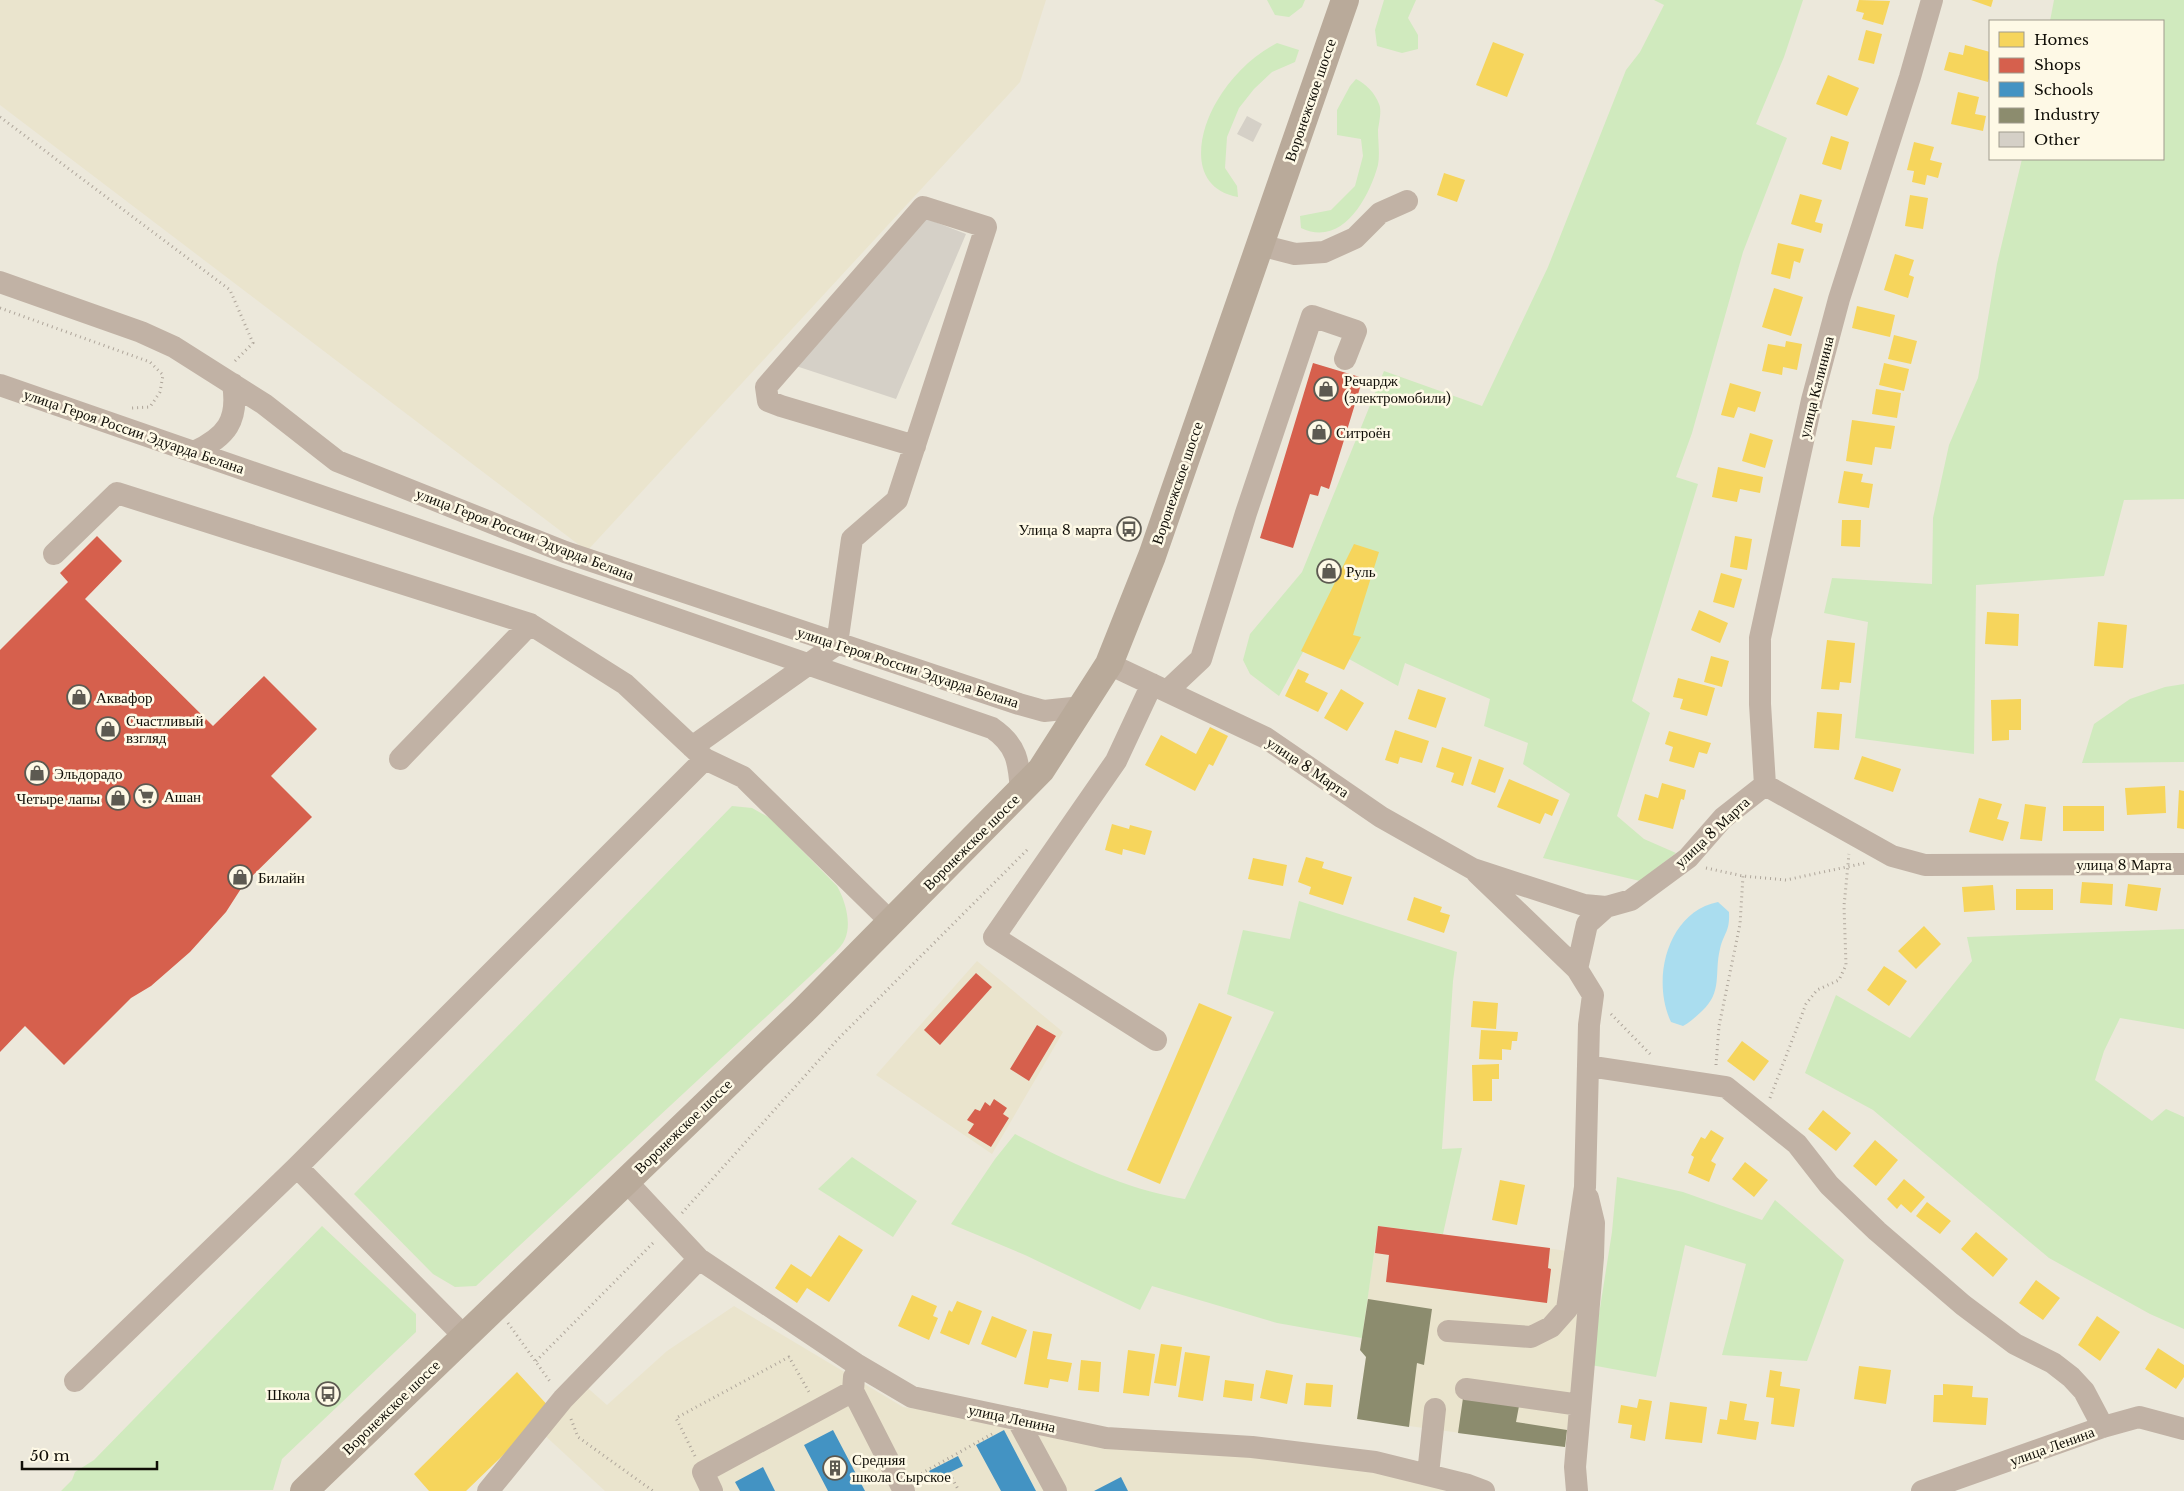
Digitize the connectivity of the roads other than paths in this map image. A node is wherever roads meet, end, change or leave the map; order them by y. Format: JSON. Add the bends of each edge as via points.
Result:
{"nodes":[{"id":1,"x":1345,"y":0,"type":"edge"},
{"id":2,"x":1932,"y":0,"type":"edge"},
{"id":3,"x":1407,"y":201,"type":"dead end"},
{"id":4,"x":1260,"y":244,"type":"junction"},
{"id":5,"x":0,"y":282,"type":"edge"},
{"id":6,"x":1345,"y":359,"type":"dead end"},
{"id":7,"x":227,"y":381,"type":"junction"},
{"id":8,"x":0,"y":385,"type":"edge"},
{"id":9,"x":915,"y":446,"type":"junction"},
{"id":10,"x":194,"y":452,"type":"junction"},
{"id":11,"x":54,"y":554,"type":"dead end"},
{"id":12,"x":530,"y":624,"type":"junction"},
{"id":13,"x":837,"y":644,"type":"junction"},
{"id":14,"x":806,"y":664,"type":"junction"},
{"id":15,"x":1109,"y":664,"type":"junction"},
{"id":16,"x":1159,"y":688,"type":"junction"},
{"id":17,"x":1082,"y":706,"type":"junction"},
{"id":18,"x":699,"y":753,"type":"junction"},
{"id":19,"x":400,"y":759,"type":"dead end"},
{"id":20,"x":1765,"y":785,"type":"junction"},
{"id":21,"x":1021,"y":791,"type":"junction"},
{"id":22,"x":2184,"y":864,"type":"edge"},
{"id":23,"x":1473,"y":868,"type":"junction"},
{"id":24,"x":1606,"y":907,"type":"junction"},
{"id":25,"x":891,"y":922,"type":"junction"},
{"id":26,"x":1577,"y":969,"type":"junction"},
{"id":27,"x":1156,"y":1040,"type":"dead end"},
{"id":28,"x":1588,"y":1066,"type":"junction"},
{"id":29,"x":297,"y":1167,"type":"junction"},
{"id":30,"x":626,"y":1181,"type":"junction"},
{"id":31,"x":1585,"y":1187,"type":"junction"},
{"id":32,"x":699,"y":1259,"type":"junction"},
{"id":33,"x":1448,"y":1331,"type":"dead end"},
{"id":34,"x":465,"y":1337,"type":"junction"},
{"id":35,"x":856,"y":1364,"type":"junction"},
{"id":36,"x":75,"y":1380,"type":"dead end"},
{"id":37,"x":1466,"y":1389,"type":"dead end"},
{"id":38,"x":853,"y":1391,"type":"junction"},
{"id":39,"x":1580,"y":1405,"type":"junction"},
{"id":40,"x":1435,"y":1409,"type":"dead end"},
{"id":41,"x":1014,"y":1418,"type":"junction"},
{"id":42,"x":2103,"y":1427,"type":"junction"},
{"id":43,"x":2184,"y":1429,"type":"edge"},
{"id":44,"x":1428,"y":1474,"type":"junction"},
{"id":45,"x":707,"y":1481,"type":"edge"},
{"id":46,"x":902,"y":1488,"type":"edge"},
{"id":47,"x":1474,"y":1489,"type":"edge"},
{"id":48,"x":304,"y":1491,"type":"edge"},
{"id":49,"x":488,"y":1491,"type":"edge"},
{"id":50,"x":1056,"y":1491,"type":"edge"},
{"id":51,"x":1578,"y":1491,"type":"edge"},
{"id":52,"x":1922,"y":1491,"type":"edge"}],
"edges":[{"from":1,"to":4,"type":"main road","name":"Воронежское шоссе"},
{"from":2,"to":20,"type":"street","name":"улица Калинина","via":[[1839,298],[1812,400],[1762,628],[1760,704]]},
{"from":3,"to":4,"type":"street","via":[[1380,213],[1355,238],[1324,252],[1295,254]]},
{"from":4,"to":15,"type":"main road","name":"Воронежское шоссе","via":[[1152,556]]},
{"from":5,"to":7,"type":"street","name":"улица Героя России Эдуарда Белана","via":[[141,332],[174,347]]},
{"from":6,"to":16,"type":"street","via":[[1356,331],[1312,316],[1201,659]]},
{"from":7,"to":10,"type":"street","via":[[235,400],[230,424],[210,444]]},
{"from":7,"to":13,"type":"street","name":"улица Героя России Эдуарда Белана","via":[[264,404],[337,460],[565,552]]},
{"from":8,"to":10,"type":"street","name":"улица Героя России Эдуарда Белана"},
{"from":9,"to":9,"type":"street","via":[[986,227],[923,207],[766,387],[768,400],[781,406]]},
{"from":9,"to":13,"type":"street","via":[[897,500],[852,539]]},
{"from":10,"to":14,"type":"street","name":"улица Героя России Эдуарда Белана"},
{"from":11,"to":12,"type":"street","via":[[117,493]]},
{"from":12,"to":18,"type":"street","via":[[625,684]]},
{"from":12,"to":19,"type":"street"},
{"from":13,"to":14,"type":"street"},
{"from":13,"to":17,"type":"street","name":"улица Героя России Эдуарда Белана","via":[[1044,711]]},
{"from":14,"to":18,"type":"street"},
{"from":14,"to":21,"type":"street","name":"улица Героя России Эдуарда Белана","via":[[992,728],[1004,736],[1014,750]]},
{"from":15,"to":16,"type":"street","name":"улица 8 Марта"},
{"from":15,"to":17,"type":"main road","name":"Воронежское шоссе"},
{"from":16,"to":23,"type":"street","name":"улица 8 Марта","via":[[1266,738],[1381,817]]},
{"from":16,"to":27,"type":"street","via":[[1116,761],[994,937]]},
{"from":17,"to":21,"type":"main road","name":"Воронежское шоссе","via":[[1041,770]]},
{"from":18,"to":25,"type":"street","via":[[743,777]]},
{"from":18,"to":29,"type":"street"},
{"from":20,"to":22,"type":"street","name":"улица 8 Марта","via":[[1892,856],[1926,865]]},
{"from":20,"to":24,"type":"street","name":"улица 8 Марта","via":[[1723,818],[1688,858],[1631,900]]},
{"from":21,"to":25,"type":"main road","name":"Воронежское шоссе"},
{"from":23,"to":24,"type":"street","name":"улица 8 Марта","via":[[1584,905]]},
{"from":23,"to":26,"type":"street"},
{"from":24,"to":26,"type":"street","via":[[1587,924]]},
{"from":25,"to":30,"type":"main road","name":"Воронежское шоссе"},
{"from":26,"to":28,"type":"street","via":[[1594,995]]},
{"from":28,"to":31,"type":"street"},
{"from":28,"to":42,"type":"street","via":[[1726,1087],[1797,1144],[1829,1185],[1963,1305],[2015,1344],[2053,1363],[2071,1377],[2084,1392]]},
{"from":29,"to":34,"type":"street"},
{"from":29,"to":36,"type":"street"},
{"from":30,"to":32,"type":"street","name":"улица Ленина"},
{"from":30,"to":34,"type":"main road","name":"Воронежское шоссе"},
{"from":31,"to":33,"type":"street","via":[[1567,1309],[1551,1327],[1531,1337]]},
{"from":31,"to":39,"type":"street","via":[[1594,1232]]},
{"from":32,"to":35,"type":"street","name":"улица Ленина"},
{"from":32,"to":49,"type":"street","via":[[563,1400]]},
{"from":34,"to":48,"type":"main road","name":"Воронежское шоссе"},
{"from":35,"to":38,"type":"street"},
{"from":35,"to":41,"type":"street","name":"улица Ленина","via":[[912,1397]]},
{"from":37,"to":39,"type":"street"},
{"from":38,"to":45,"type":"street"},
{"from":38,"to":46,"type":"street"},
{"from":39,"to":51,"type":"street","via":[[1575,1467]]},
{"from":40,"to":44,"type":"street"},
{"from":41,"to":44,"type":"street","name":"улица Ленина","via":[[1106,1438],[1252,1447],[1375,1462]]},
{"from":41,"to":50,"type":"street"},
{"from":42,"to":43,"type":"street","name":"улица Ленина","via":[[2139,1417]]},
{"from":42,"to":52,"type":"street","name":"улица Ленина"},
{"from":44,"to":47,"type":"street","name":"улица Ленина"}]}
